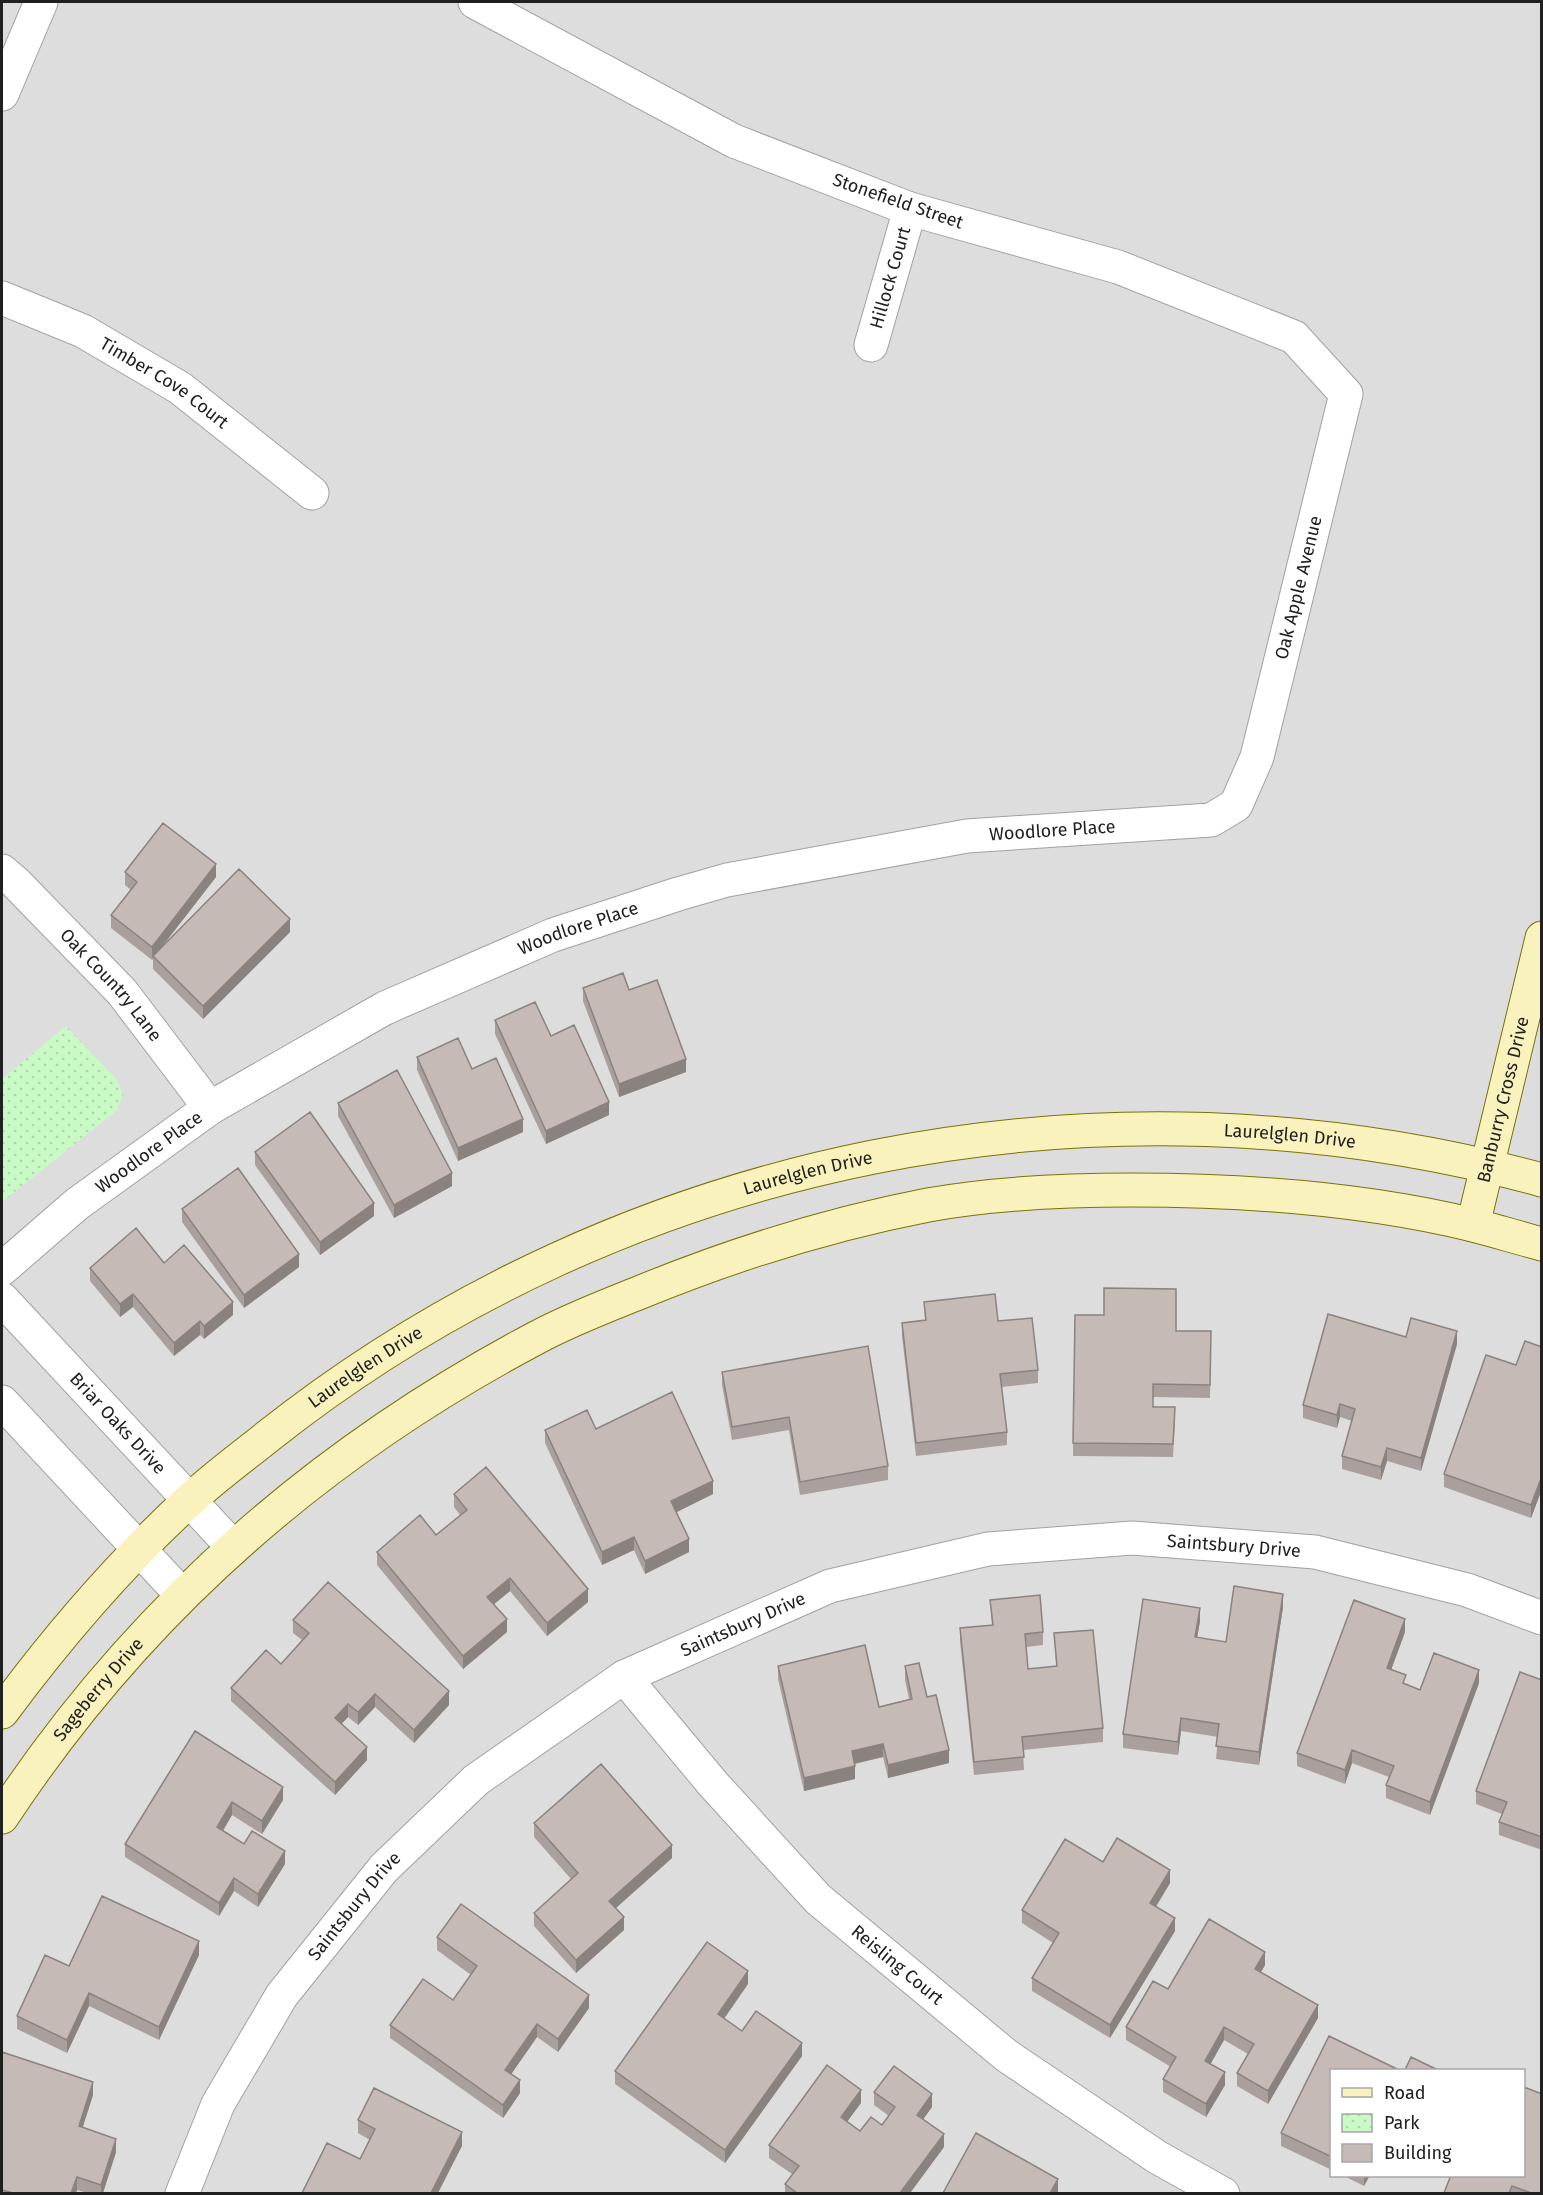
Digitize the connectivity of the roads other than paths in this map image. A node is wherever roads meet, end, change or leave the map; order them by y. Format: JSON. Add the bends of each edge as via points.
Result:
{"nodes":[{"id":1,"x":41,"y":2,"type":"edge"},
{"id":2,"x":475,"y":2,"type":"edge"},
{"id":3,"x":2,"y":94,"type":"edge"},
{"id":4,"x":910,"y":209,"type":"junction"},
{"id":5,"x":2,"y":298,"type":"edge"},
{"id":6,"x":871,"y":345,"type":"dead end"},
{"id":7,"x":1327,"y":375,"type":"joint"},
{"id":8,"x":312,"y":493,"type":"dead end"},
{"id":9,"x":1236,"y":806,"type":"joint"},
{"id":10,"x":2,"y":871,"type":"edge"},
{"id":11,"x":1542,"y":938,"type":"edge"},
{"id":12,"x":210,"y":1108,"type":"junction"},
{"id":13,"x":1488,"y":1166,"type":"junction"},
{"id":14,"x":1542,"y":1180,"type":"edge"},
{"id":15,"x":1473,"y":1225,"type":"junction"},
{"id":16,"x":1542,"y":1244,"type":"edge"},
{"id":17,"x":2,"y":1269,"type":"edge"},
{"id":18,"x":2,"y":1299,"type":"edge"},
{"id":19,"x":2,"y":1402,"type":"edge"},
{"id":20,"x":190,"y":1500,"type":"junction"},
{"id":21,"x":233,"y":1547,"type":"junction"},
{"id":22,"x":139,"y":1549,"type":"junction"},
{"id":23,"x":182,"y":1595,"type":"junction"},
{"id":24,"x":1542,"y":1618,"type":"edge"},
{"id":25,"x":624,"y":1677,"type":"junction"},
{"id":26,"x":2,"y":1712,"type":"edge"},
{"id":27,"x":2,"y":1817,"type":"edge"},
{"id":28,"x":182,"y":2193,"type":"edge"},
{"id":29,"x":1222,"y":2193,"type":"edge"}],
"edges":[{"from":1,"to":3,"type":"street"},
{"from":2,"to":4,"type":"street","name":"Stonefield Street","via":[[734,141]]},
{"from":4,"to":6,"type":"street","name":"Hillock Court"},
{"from":4,"to":7,"type":"street","name":"Stonefield Street","via":[[1118,267],[1239,315],[1294,337]]},
{"from":5,"to":8,"type":"street","name":"Timber Cove Court","via":[[83,331],[180,387]]},
{"from":7,"to":9,"type":"street","name":"Oak Apple Avenue","via":[[1346,394],[1257,757]]},
{"from":9,"to":12,"type":"street","name":"Woodlore Place","via":[[1211,820],[967,836],[727,880],[678,894],[553,935],[385,1008]]},
{"from":10,"to":12,"type":"street","name":"Oak Country Lane","via":[[122,992]]},
{"from":11,"to":13,"type":"street","name":"Banburry Cross Drive"},
{"from":12,"to":17,"type":"street","name":"Woodlore Place","via":[[77,1204]]},
{"from":13,"to":14,"type":"street","name":"Laurelglen Drive"},
{"from":13,"to":15,"type":"street","name":"Banburry Cross Drive"},
{"from":13,"to":20,"type":"street","name":"Laurelglen Drive","via":[[1327,1138],[1164,1128],[1000,1137],[841,1163],[660,1217],[532,1270],[470,1302],[300,1410]]},
{"from":15,"to":16,"type":"street"},
{"from":15,"to":21,"type":"street","via":[[1351,1204],[1246,1193],[1077,1190],[929,1205],[806,1234],[672,1280],[539,1336],[359,1446]]},
{"from":18,"to":20,"type":"street","name":"Briar Oaks Drive"},
{"from":19,"to":22,"type":"street"},
{"from":20,"to":21,"type":"street","name":"Briar Oaks Drive"},
{"from":20,"to":22,"type":"street","name":"Laurelglen Drive"},
{"from":21,"to":23,"type":"street","name":"Sageberry Drive"},
{"from":22,"to":23,"type":"street"},
{"from":22,"to":26,"type":"street","via":[[64,1632]]},
{"from":23,"to":27,"type":"street","name":"Sageberry Drive","via":[[96,1688]]},
{"from":24,"to":25,"type":"street","name":"Saintsbury Drive","via":[[1467,1590],[1315,1552],[1132,1538],[988,1549],[830,1586]]},
{"from":25,"to":28,"type":"street","name":"Saintsbury Drive","via":[[476,1780],[384,1868],[282,1995],[218,2104]]},
{"from":25,"to":29,"type":"street","name":"Reisling Court","via":[[714,1785],[818,1899],[1007,2056],[1157,2157]]}]}
